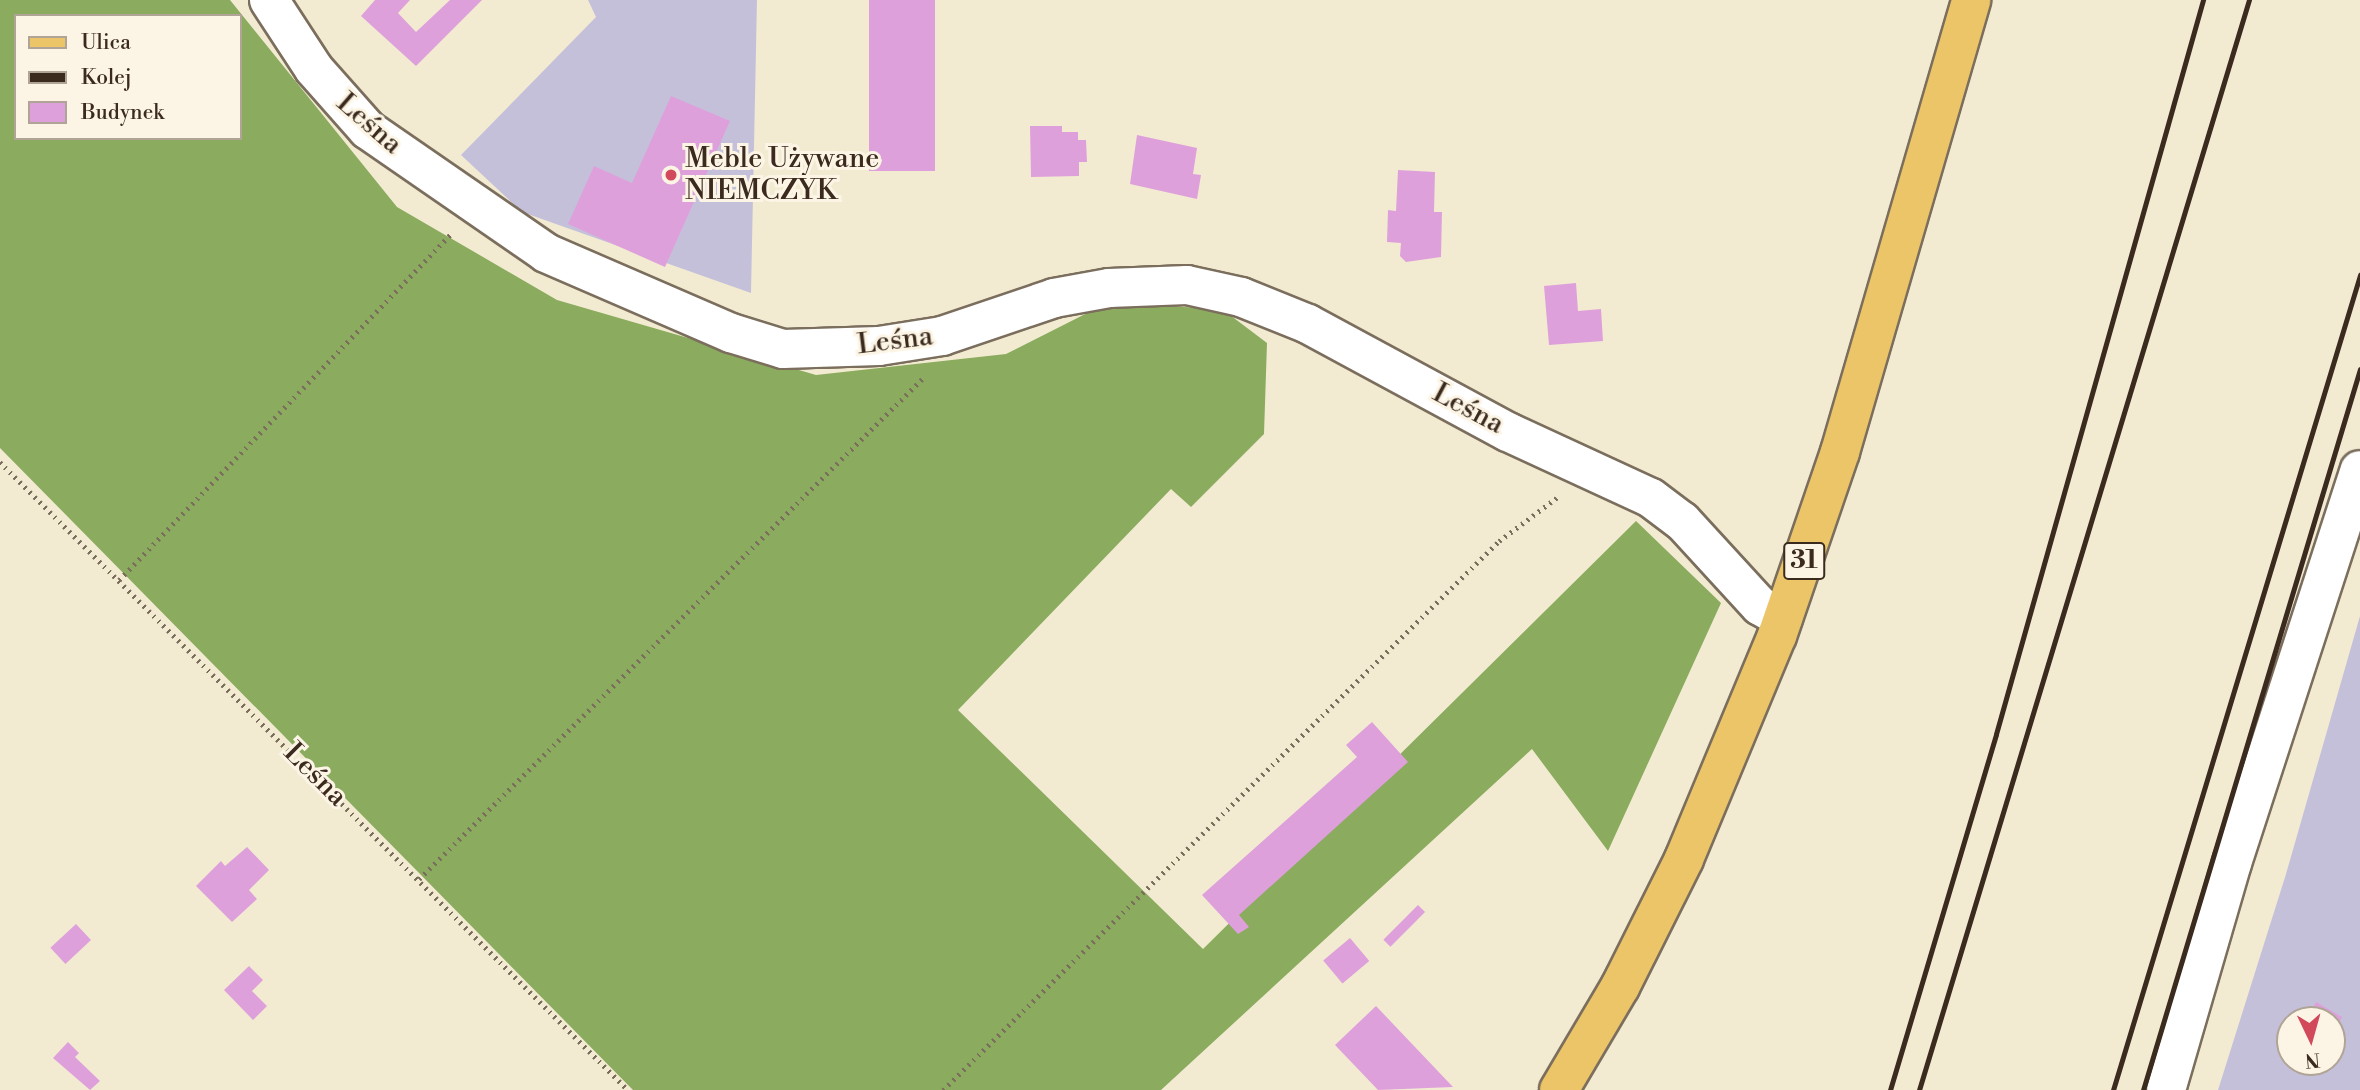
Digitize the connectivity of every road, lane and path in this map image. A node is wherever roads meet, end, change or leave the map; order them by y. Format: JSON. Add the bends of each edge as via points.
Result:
{"nodes":[{"id":1,"x":269,"y":0,"type":"edge"},
{"id":2,"x":1970,"y":0,"type":"edge"},
{"id":3,"x":478,"y":206,"type":"junction"},
{"id":4,"x":928,"y":373,"type":"dead end"},
{"id":5,"x":0,"y":461,"type":"edge"},
{"id":6,"x":2360,"y":470,"type":"edge"},
{"id":7,"x":1594,"y":471,"type":"junction"},
{"id":8,"x":119,"y":580,"type":"junction"},
{"id":9,"x":1783,"y":619,"type":"junction"},
{"id":10,"x":419,"y":879,"type":"junction"},
{"id":11,"x":628,"y":1090,"type":"edge"},
{"id":12,"x":943,"y":1090,"type":"edge"},
{"id":13,"x":1559,"y":1090,"type":"edge"},
{"id":14,"x":2166,"y":1090,"type":"edge"}],
"edges":[{"from":1,"to":3,"type":"street","name":"Leśna","via":[[313,69],[354,118]]},
{"from":2,"to":9,"type":"main road","number":"31","via":[[1840,452]]},
{"from":3,"to":7,"type":"street","name":"Leśna","via":[[566,263],[731,333],[783,349],[896,345],[942,336],[1081,292],[1147,284],[1202,286],[1286,312],[1508,432]]},
{"from":3,"to":8,"type":"path"},
{"from":4,"to":10,"type":"path"},
{"from":5,"to":8,"type":"path","name":"Leśna"},
{"from":6,"to":14,"type":"street","via":[[2232,863]]},
{"from":7,"to":9,"type":"street","name":"Leśna","via":[[1651,498],[1674,515],[1760,606]]},
{"from":7,"to":12,"type":"path","via":[[1499,541]]},
{"from":8,"to":10,"type":"path","name":"Leśna"},
{"from":9,"to":13,"type":"main road","number":"31","via":[[1684,859],[1620,987]]},
{"from":10,"to":11,"type":"path","name":"Leśna"}]}
